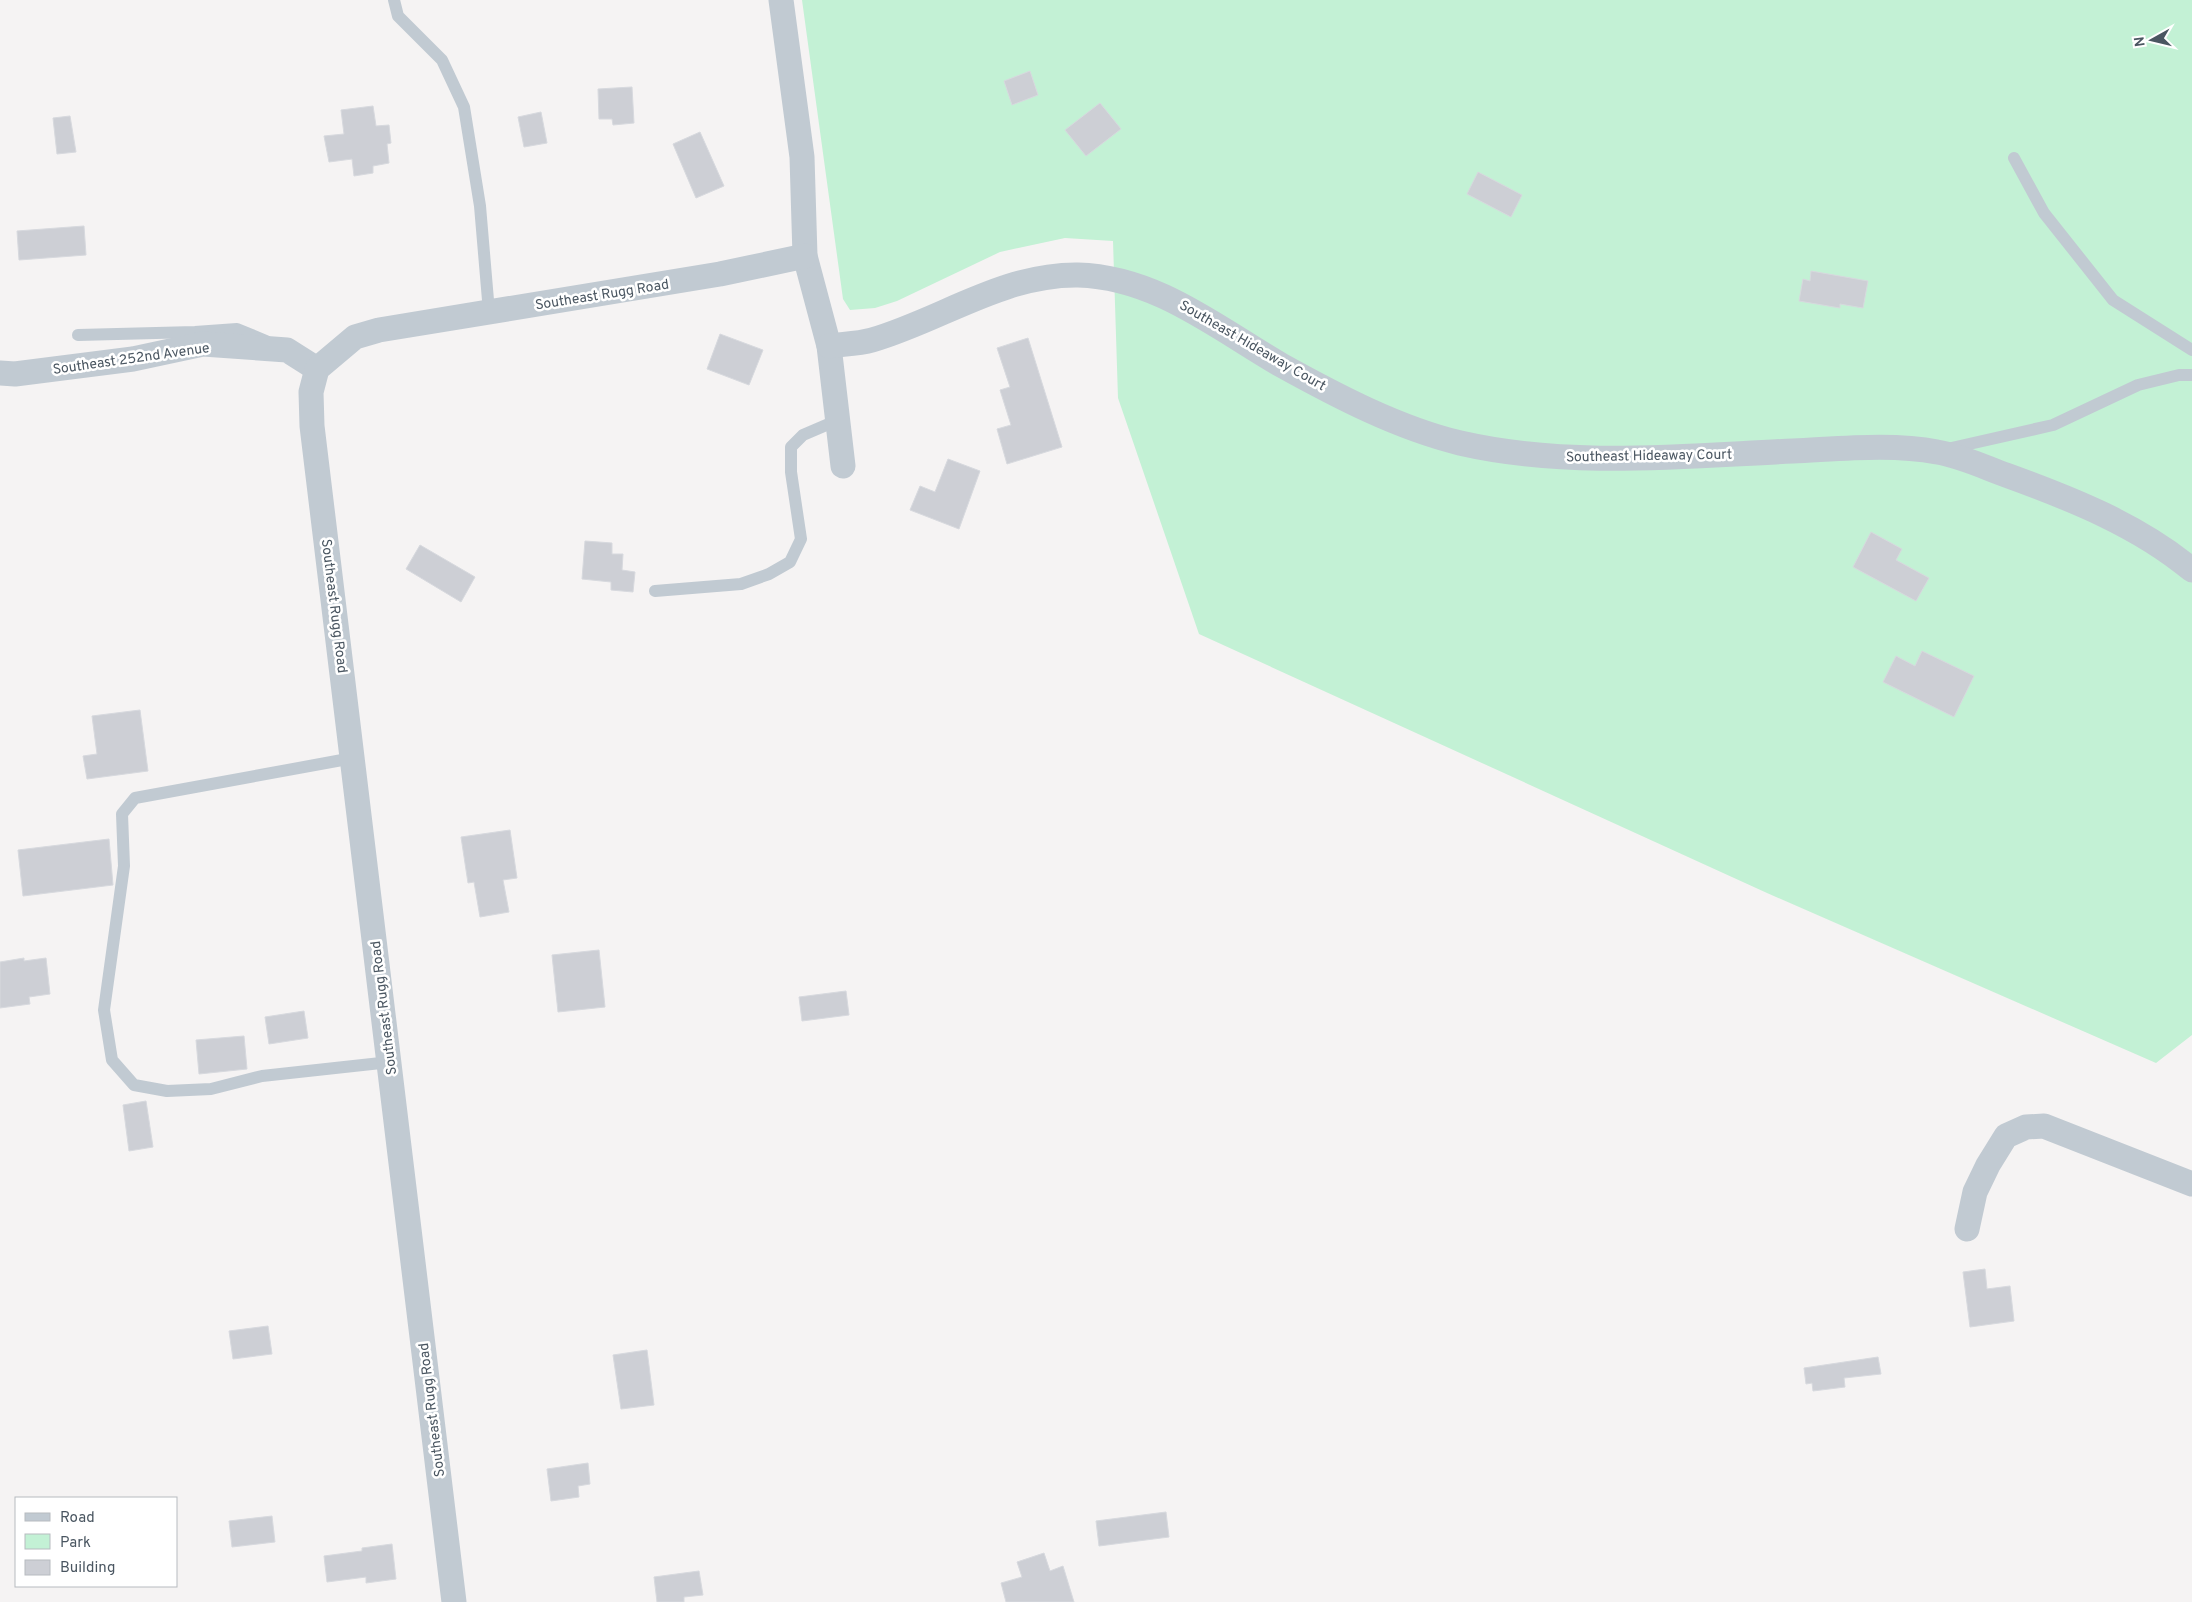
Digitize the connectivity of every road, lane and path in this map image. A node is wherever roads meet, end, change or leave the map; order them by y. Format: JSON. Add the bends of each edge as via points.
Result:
{"nodes":[{"id":1,"x":394,"y":0,"type":"edge"},
{"id":2,"x":781,"y":0,"type":"edge"},
{"id":3,"x":2014,"y":158,"type":"dead end"},
{"id":4,"x":805,"y":256,"type":"junction"},
{"id":5,"x":489,"y":312,"type":"junction"},
{"id":6,"x":78,"y":335,"type":"dead end"},
{"id":7,"x":829,"y":346,"type":"junction"},
{"id":8,"x":287,"y":350,"type":"junction"},
{"id":9,"x":2192,"y":350,"type":"edge"},
{"id":10,"x":317,"y":368,"type":"junction"},
{"id":11,"x":0,"y":373,"type":"edge"},
{"id":12,"x":2192,"y":375,"type":"edge"},
{"id":13,"x":838,"y":420,"type":"junction"},
{"id":14,"x":1938,"y":452,"type":"junction"},
{"id":15,"x":843,"y":466,"type":"dead end"},
{"id":16,"x":2192,"y":570,"type":"edge"},
{"id":17,"x":655,"y":591,"type":"dead end"},
{"id":18,"x":354,"y":758,"type":"junction"},
{"id":19,"x":390,"y":1062,"type":"junction"},
{"id":20,"x":2192,"y":1184,"type":"edge"},
{"id":21,"x":1967,"y":1229,"type":"dead end"},
{"id":22,"x":454,"y":1602,"type":"edge"}],
"edges":[{"from":1,"to":5,"type":"lane","via":[[398,16],[442,60],[464,107],[480,206]]},
{"from":2,"to":4,"type":"street","via":[[802,157]]},
{"from":3,"to":9,"type":"lane","via":[[2044,212],[2113,300]]},
{"from":4,"to":5,"type":"street","name":"Southeast Rugg Road","via":[[720,274]]},
{"from":4,"to":7,"type":"street"},
{"from":5,"to":10,"type":"street","name":"Southeast Rugg Road","via":[[355,337]]},
{"from":6,"to":8,"type":"lane","via":[[237,329]]},
{"from":7,"to":13,"type":"street"},
{"from":7,"to":14,"type":"street","name":"Southeast Hideaway Court","via":[[870,341],[980,296],[1028,281],[1078,275],[1127,282],[1171,299],[1280,364],[1376,413],[1416,430],[1460,443],[1579,459],[1849,448]]},
{"from":8,"to":10,"type":"street","name":"Southeast 252nd Avenue"},
{"from":8,"to":11,"type":"street","name":"Southeast 252nd Avenue","via":[[203,344],[133,359],[15,374]]},
{"from":10,"to":18,"type":"street","name":"Southeast Rugg Road","via":[[311,392],[312,426]]},
{"from":12,"to":14,"type":"lane","via":[[2138,385],[2053,425]]},
{"from":13,"to":15,"type":"street"},
{"from":13,"to":17,"type":"lane","via":[[802,435],[791,447],[791,472],[801,538],[790,562],[741,584]]},
{"from":14,"to":16,"type":"street","name":"Southeast Hideaway Court","via":[[1975,463],[2098,512],[2173,554]]},
{"from":18,"to":19,"type":"street","name":"Southeast Rugg Road"},
{"from":18,"to":19,"type":"lane","via":[[135,798],[122,814],[124,866],[104,1010],[112,1060],[134,1085],[167,1091],[211,1089],[262,1076]]},
{"from":19,"to":22,"type":"street","name":"Southeast Rugg Road"},
{"from":20,"to":21,"type":"street","via":[[2044,1126],[2026,1127],[2006,1136],[1988,1165],[1975,1192]]}]}
